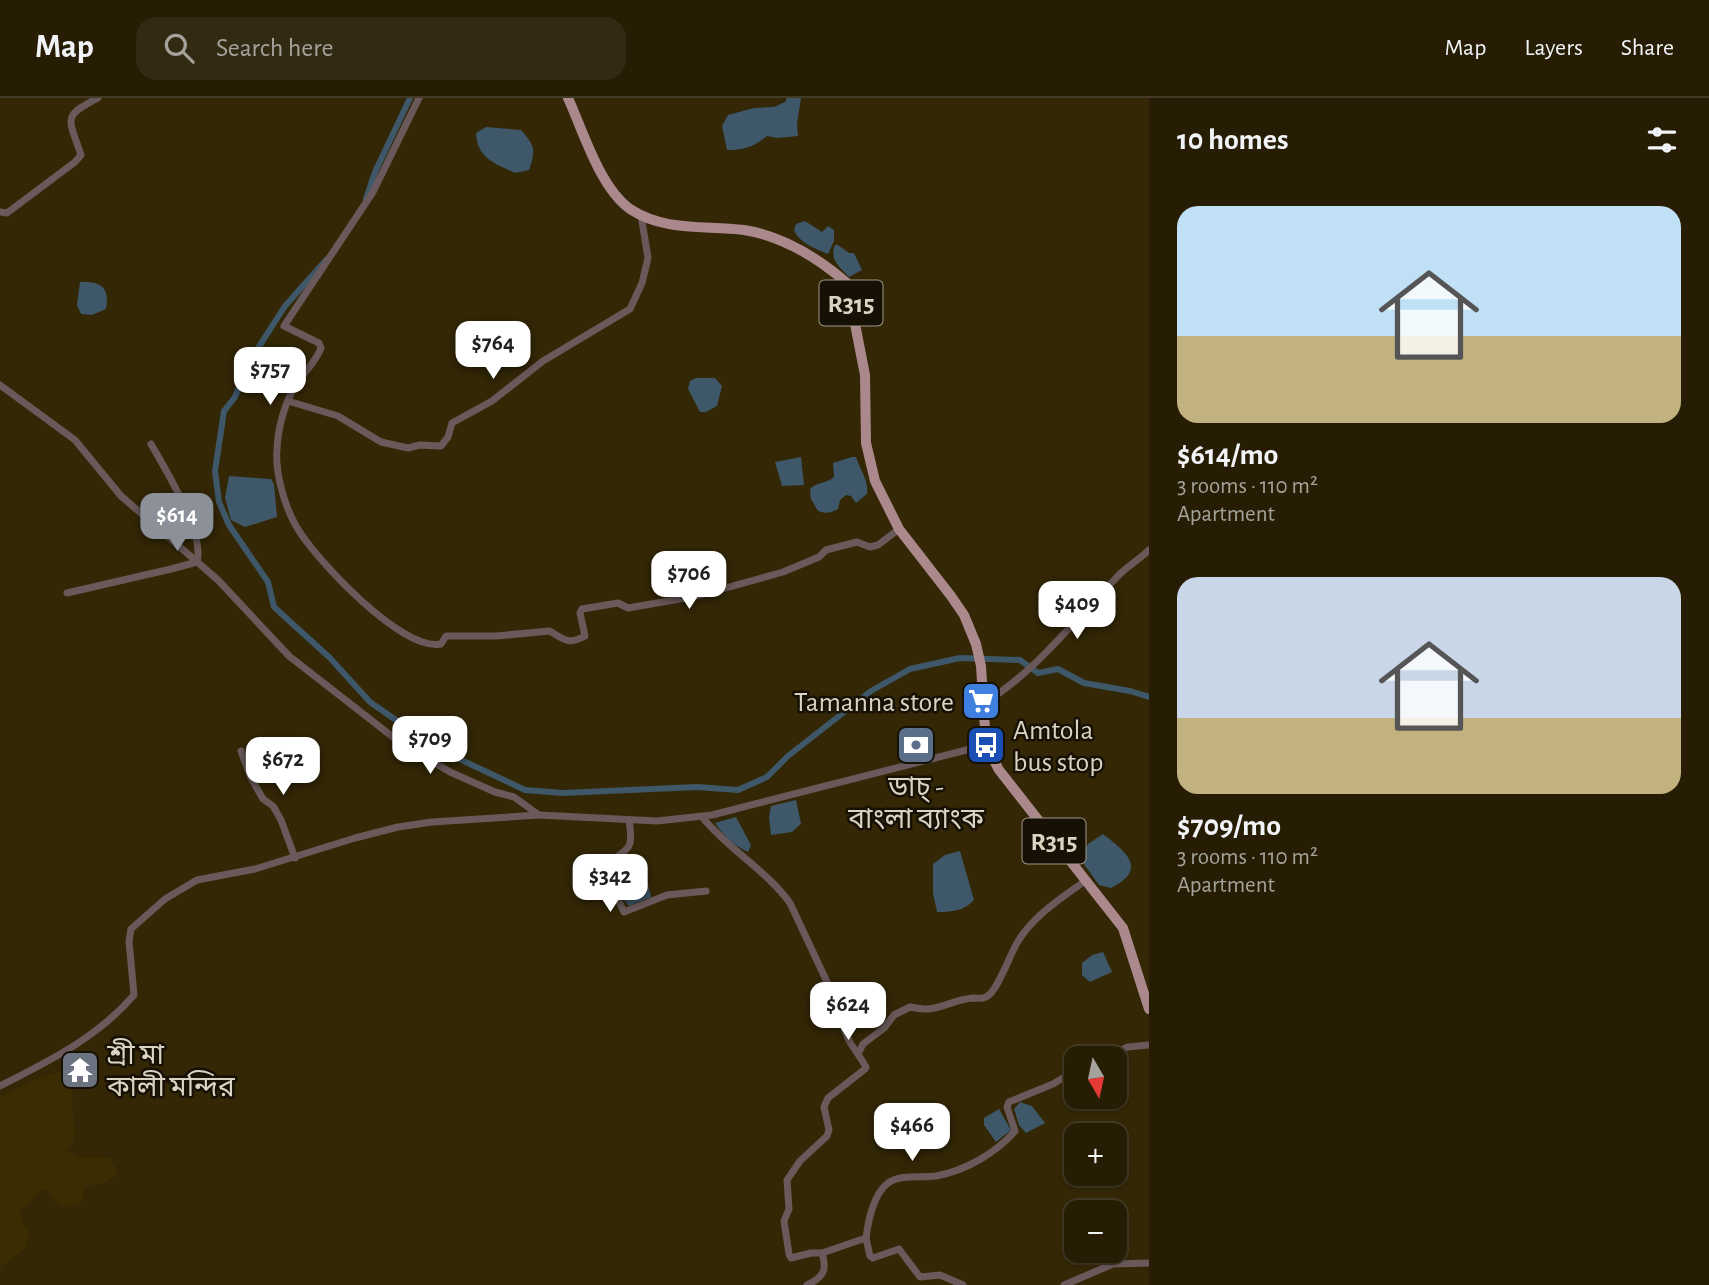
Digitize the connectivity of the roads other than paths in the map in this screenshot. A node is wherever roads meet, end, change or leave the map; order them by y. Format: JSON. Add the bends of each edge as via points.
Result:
{"nodes":[{"id":1,"x":98,"y":98,"type":"edge"},
{"id":2,"x":419,"y":98,"type":"edge"},
{"id":3,"x":568,"y":98,"type":"edge"},
{"id":4,"x":0,"y":212,"type":"edge"},
{"id":5,"x":641,"y":214,"type":"junction"},
{"id":6,"x":0,"y":386,"type":"edge"},
{"id":7,"x":288,"y":401,"type":"junction"},
{"id":8,"x":151,"y":444,"type":"dead end"},
{"id":9,"x":899,"y":529,"type":"junction"},
{"id":10,"x":1149,"y":550,"type":"edge"},
{"id":11,"x":197,"y":562,"type":"junction"},
{"id":12,"x":67,"y":593,"type":"dead end"},
{"id":13,"x":983,"y":704,"type":"junction"},
{"id":14,"x":986,"y":745,"type":"junction"},
{"id":15,"x":241,"y":751,"type":"dead end"},
{"id":16,"x":539,"y":816,"type":"junction"},
{"id":17,"x":702,"y":817,"type":"junction"},
{"id":18,"x":629,"y":820,"type":"junction"},
{"id":19,"x":295,"y":858,"type":"junction"},
{"id":20,"x":1086,"y":881,"type":"junction"},
{"id":21,"x":706,"y":891,"type":"dead end"},
{"id":22,"x":1149,"y":1009,"type":"edge"},
{"id":23,"x":1149,"y":1045,"type":"edge"},
{"id":24,"x":1127,"y":1047,"type":"edge"},
{"id":25,"x":858,"y":1054,"type":"junction"},
{"id":26,"x":1064,"y":1077,"type":"edge"},
{"id":27,"x":0,"y":1086,"type":"edge"},
{"id":28,"x":866,"y":1238,"type":"junction"},
{"id":29,"x":822,"y":1254,"type":"junction"},
{"id":30,"x":1149,"y":1263,"type":"edge"},
{"id":31,"x":807,"y":1285,"type":"edge"},
{"id":32,"x":963,"y":1285,"type":"edge"},
{"id":33,"x":1064,"y":1285,"type":"edge"}],
"edges":[{"from":1,"to":4,"type":"street","via":[[71,116],[81,155],[75,162],[7,213]]},
{"from":2,"to":7,"type":"street","via":[[373,192],[286,320],[288,329],[320,343],[321,348]]},
{"from":3,"to":5,"type":"main road","number":"R315","via":[[614,192]]},
{"from":5,"to":7,"type":"street","via":[[648,258],[630,309],[452,423],[441,446],[408,448],[381,442],[338,416]]},
{"from":5,"to":9,"type":"main road","number":"R315","via":[[675,226],[746,231],[772,238],[808,254],[847,284],[864,375],[866,443],[875,481]]},
{"from":6,"to":11,"type":"street","via":[[75,440],[121,496]]},
{"from":7,"to":9,"type":"street","via":[[276,449],[294,524],[312,550],[362,602],[430,645],[440,644],[450,635],[550,631],[561,640],[584,638],[582,609],[618,603],[628,608],[697,596],[783,572],[826,550],[857,542],[878,545]]},
{"from":8,"to":11,"type":"street","via":[[184,502]]},
{"from":9,"to":13,"type":"main road","number":"R315","via":[[964,615],[981,666]]},
{"from":10,"to":13,"type":"street","via":[[1122,572],[1038,663]]},
{"from":11,"to":12,"type":"street"},
{"from":11,"to":16,"type":"street","via":[[289,656],[398,741],[450,772],[514,797]]},
{"from":13,"to":14,"type":"main road","number":"R315"},
{"from":14,"to":17,"type":"street"},
{"from":14,"to":20,"type":"main road","number":"R315","via":[[999,770]]},
{"from":15,"to":19,"type":"street","via":[[263,799],[281,820]]},
{"from":16,"to":18,"type":"street"},
{"from":16,"to":19,"type":"street","via":[[398,827]]},
{"from":17,"to":18,"type":"street"},
{"from":17,"to":25,"type":"street","via":[[783,892],[842,1014],[847,1040]]},
{"from":18,"to":21,"type":"street","via":[[632,841],[627,852],[607,868],[624,912],[667,895]]},
{"from":19,"to":27,"type":"street","via":[[197,880],[165,899],[131,929],[134,995],[74,1048]]},
{"from":20,"to":22,"type":"main road","number":"R315","via":[[1123,928]]},
{"from":20,"to":25,"type":"street","via":[[1033,922],[990,994],[939,1008],[910,1007],[894,1015]]},
{"from":23,"to":24,"type":"street"},
{"from":25,"to":29,"type":"street","via":[[865,1069],[828,1098],[824,1107],[827,1136],[787,1180],[789,1209],[784,1221],[789,1254],[791,1258]]},
{"from":26,"to":28,"type":"street","via":[[1009,1102],[1015,1131],[966,1167],[889,1182],[872,1210]]},
{"from":28,"to":29,"type":"street"},
{"from":28,"to":32,"type":"street","via":[[873,1258],[899,1249],[920,1277],[940,1275]]},
{"from":29,"to":31,"type":"street","via":[[824,1273]]},
{"from":30,"to":33,"type":"street","via":[[1113,1264]]}]}
